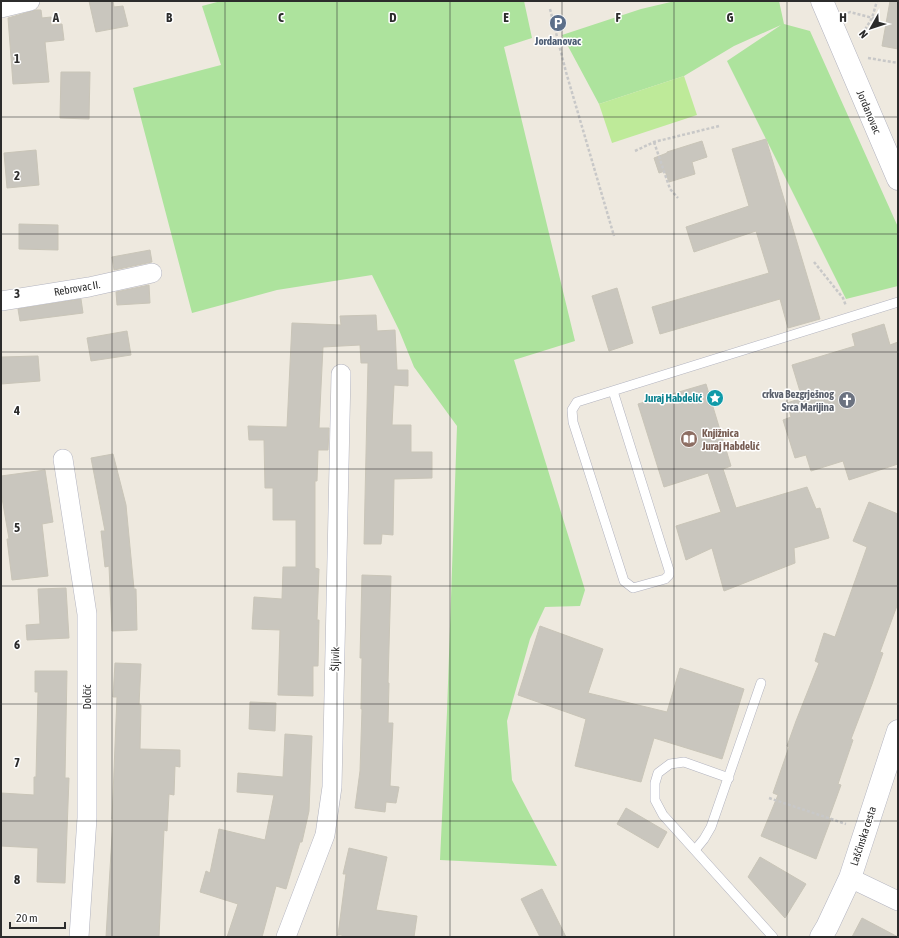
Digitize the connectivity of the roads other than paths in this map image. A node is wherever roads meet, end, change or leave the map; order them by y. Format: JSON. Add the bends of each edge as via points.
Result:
{"nodes":[{"id":1,"x":30,"y":1,"type":"edge"},
{"id":2,"x":822,"y":1,"type":"edge"},
{"id":3,"x":1,"y":8,"type":"edge"},
{"id":4,"x":898,"y":179,"type":"edge"},
{"id":5,"x":152,"y":273,"type":"dead end"},
{"id":6,"x":1,"y":301,"type":"edge"},
{"id":7,"x":898,"y":302,"type":"edge"},
{"id":8,"x":341,"y":374,"type":"dead end"},
{"id":9,"x":613,"y":391,"type":"junction"},
{"id":10,"x":63,"y":459,"type":"dead end"},
{"id":11,"x":761,"y":683,"type":"dead end"},
{"id":12,"x":898,"y":731,"type":"edge"},
{"id":13,"x":729,"y":778,"type":"junction"},
{"id":14,"x":696,"y":850,"type":"junction"},
{"id":15,"x":850,"y":878,"type":"junction"},
{"id":16,"x":898,"y":901,"type":"edge"},
{"id":17,"x":79,"y":937,"type":"edge"},
{"id":18,"x":286,"y":937,"type":"edge"},
{"id":19,"x":773,"y":937,"type":"edge"},
{"id":20,"x":821,"y":937,"type":"edge"}],
"edges":[{"from":1,"to":3,"type":"street"},
{"from":2,"to":4,"type":"main road","name":"Jordanovac"},
{"from":5,"to":6,"type":"street","name":"Rebrovac II.","via":[[89,287]]},
{"from":7,"to":9,"type":"lane"},
{"from":8,"to":18,"type":"street","name":"Šljivik","via":[[332,787],[324,835]]},
{"from":9,"to":9,"type":"lane","via":[[577,402],[572,410],[573,422],[624,581],[633,588],[665,579],[669,576],[669,570]]},
{"from":10,"to":17,"type":"street","name":"Dolčić","via":[[87,614],[87,818]]},
{"from":11,"to":13,"type":"lane"},
{"from":12,"to":15,"type":"main road","name":"Laščinska cesta"},
{"from":13,"to":14,"type":"lane","via":[[711,827]]},
{"from":13,"to":14,"type":"lane","via":[[684,762],[670,764],[658,773],[655,800],[663,815]]},
{"from":14,"to":19,"type":"lane"},
{"from":15,"to":16,"type":"street"},
{"from":15,"to":20,"type":"main road","name":"Laščinska cesta"}]}
